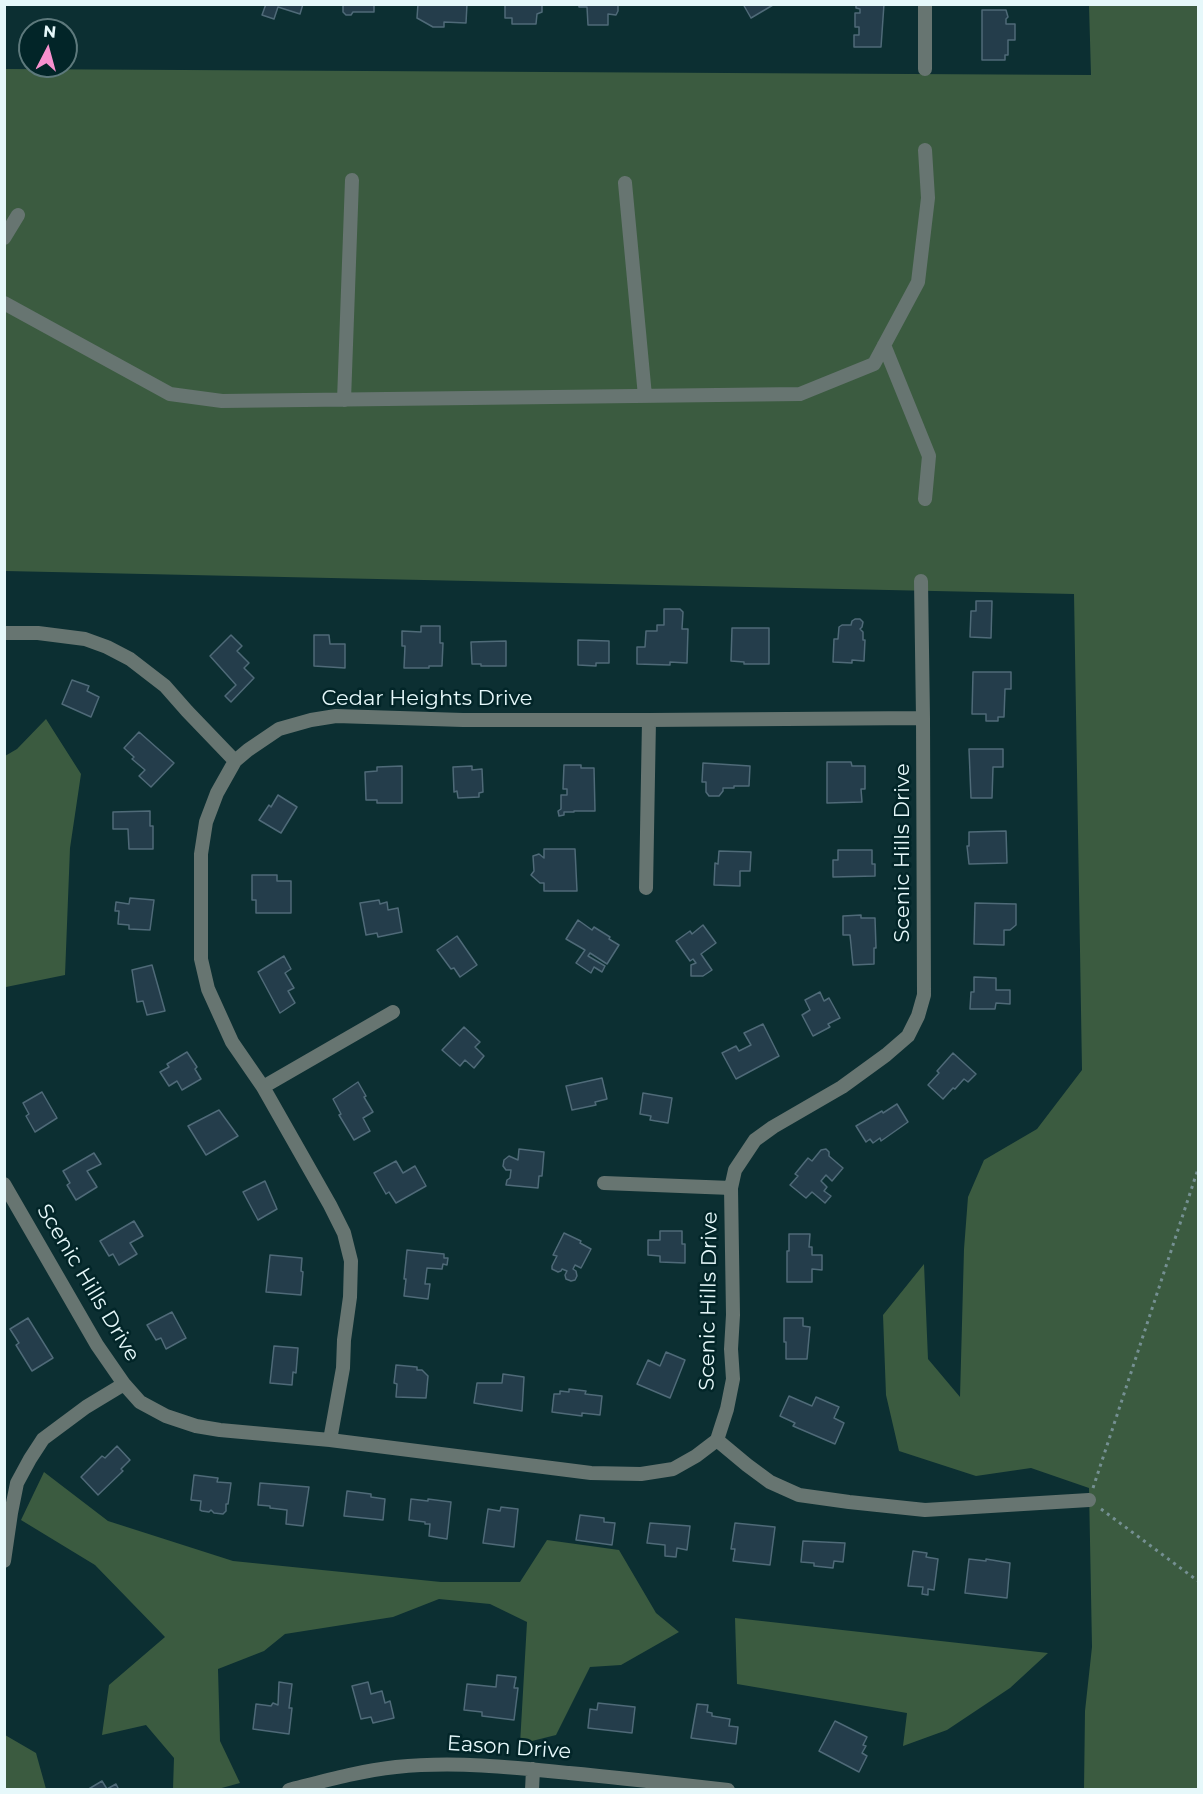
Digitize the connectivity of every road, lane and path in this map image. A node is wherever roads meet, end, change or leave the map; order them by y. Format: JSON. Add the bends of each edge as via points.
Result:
{"nodes":[{"id":1,"x":925,"y":4,"type":"edge"},
{"id":2,"x":925,"y":69,"type":"dead end"},
{"id":3,"x":925,"y":150,"type":"dead end"},
{"id":4,"x":352,"y":180,"type":"dead end"},
{"id":5,"x":625,"y":183,"type":"dead end"},
{"id":6,"x":18,"y":215,"type":"dead end"},
{"id":7,"x":4,"y":237,"type":"edge"},
{"id":8,"x":4,"y":303,"type":"edge"},
{"id":9,"x":884,"y":345,"type":"junction"},
{"id":10,"x":645,"y":396,"type":"junction"},
{"id":11,"x":344,"y":400,"type":"junction"},
{"id":12,"x":925,"y":499,"type":"dead end"},
{"id":13,"x":921,"y":581,"type":"dead end"},
{"id":14,"x":4,"y":633,"type":"edge"},
{"id":15,"x":924,"y":718,"type":"junction"},
{"id":16,"x":649,"y":720,"type":"junction"},
{"id":17,"x":235,"y":760,"type":"junction"},
{"id":18,"x":646,"y":888,"type":"dead end"},
{"id":19,"x":393,"y":1012,"type":"dead end"},
{"id":20,"x":263,"y":1087,"type":"junction"},
{"id":21,"x":1198,"y":1169,"type":"edge"},
{"id":22,"x":604,"y":1183,"type":"dead end"},
{"id":23,"x":4,"y":1184,"type":"edge"},
{"id":24,"x":731,"y":1188,"type":"junction"},
{"id":25,"x":124,"y":1384,"type":"junction"},
{"id":26,"x":330,"y":1440,"type":"junction"},
{"id":27,"x":717,"y":1440,"type":"junction"},
{"id":28,"x":1089,"y":1500,"type":"junction"},
{"id":29,"x":4,"y":1561,"type":"edge"},
{"id":30,"x":1198,"y":1581,"type":"edge"},
{"id":31,"x":533,"y":1769,"type":"junction"},
{"id":32,"x":289,"y":1790,"type":"edge"},
{"id":33,"x":532,"y":1790,"type":"edge"},
{"id":34,"x":728,"y":1790,"type":"edge"}],
"edges":[{"from":1,"to":2,"type":"street"},
{"from":3,"to":9,"type":"street","via":[[928,198],[918,282]]},
{"from":4,"to":11,"type":"street"},
{"from":5,"to":10,"type":"street"},
{"from":6,"to":7,"type":"street"},
{"from":8,"to":11,"type":"street","via":[[170,394],[222,401]]},
{"from":9,"to":10,"type":"street","via":[[874,364],[801,394]]},
{"from":9,"to":12,"type":"street","via":[[929,456]]},
{"from":10,"to":11,"type":"street"},
{"from":13,"to":15,"type":"street","name":"Scenic Hills Drive"},
{"from":14,"to":17,"type":"street","via":[[85,639],[130,659],[165,686]]},
{"from":15,"to":16,"type":"street","name":"Cedar Heights Drive"},
{"from":15,"to":24,"type":"street","name":"Scenic Hills Drive","via":[[924,995],[918,1016],[908,1036],[886,1055],[755,1140],[735,1170]]},
{"from":16,"to":17,"type":"street","name":"Cedar Heights Drive","via":[[336,716],[279,729]]},
{"from":16,"to":18,"type":"street"},
{"from":17,"to":20,"type":"street","name":"Cedar Heights Drive","via":[[206,822],[201,854],[201,959],[208,989],[232,1042]]},
{"from":19,"to":20,"type":"street"},
{"from":20,"to":26,"type":"street","name":"Cedar Heights Drive","via":[[330,1205],[344,1233],[351,1261],[343,1368]]},
{"from":21,"to":28,"type":"path"},
{"from":22,"to":24,"type":"street"},
{"from":23,"to":25,"type":"street","name":"Scenic Hills Drive","via":[[97,1346]]},
{"from":24,"to":27,"type":"street","name":"Scenic Hills Drive","via":[[733,1379]]},
{"from":25,"to":26,"type":"street","name":"Scenic Hills Drive","via":[[140,1402],[196,1426]]},
{"from":25,"to":29,"type":"street","via":[[43,1439],[17,1483]]},
{"from":26,"to":27,"type":"street","name":"Scenic Hills Drive","via":[[591,1473],[641,1474],[673,1469]]},
{"from":27,"to":28,"type":"street","via":[[770,1482],[799,1495],[925,1510]]},
{"from":28,"to":30,"type":"path"},
{"from":31,"to":32,"type":"street","name":"Eason Drive","via":[[437,1764],[394,1767]]},
{"from":31,"to":33,"type":"street"},
{"from":31,"to":34,"type":"street","name":"Eason Drive"}]}
